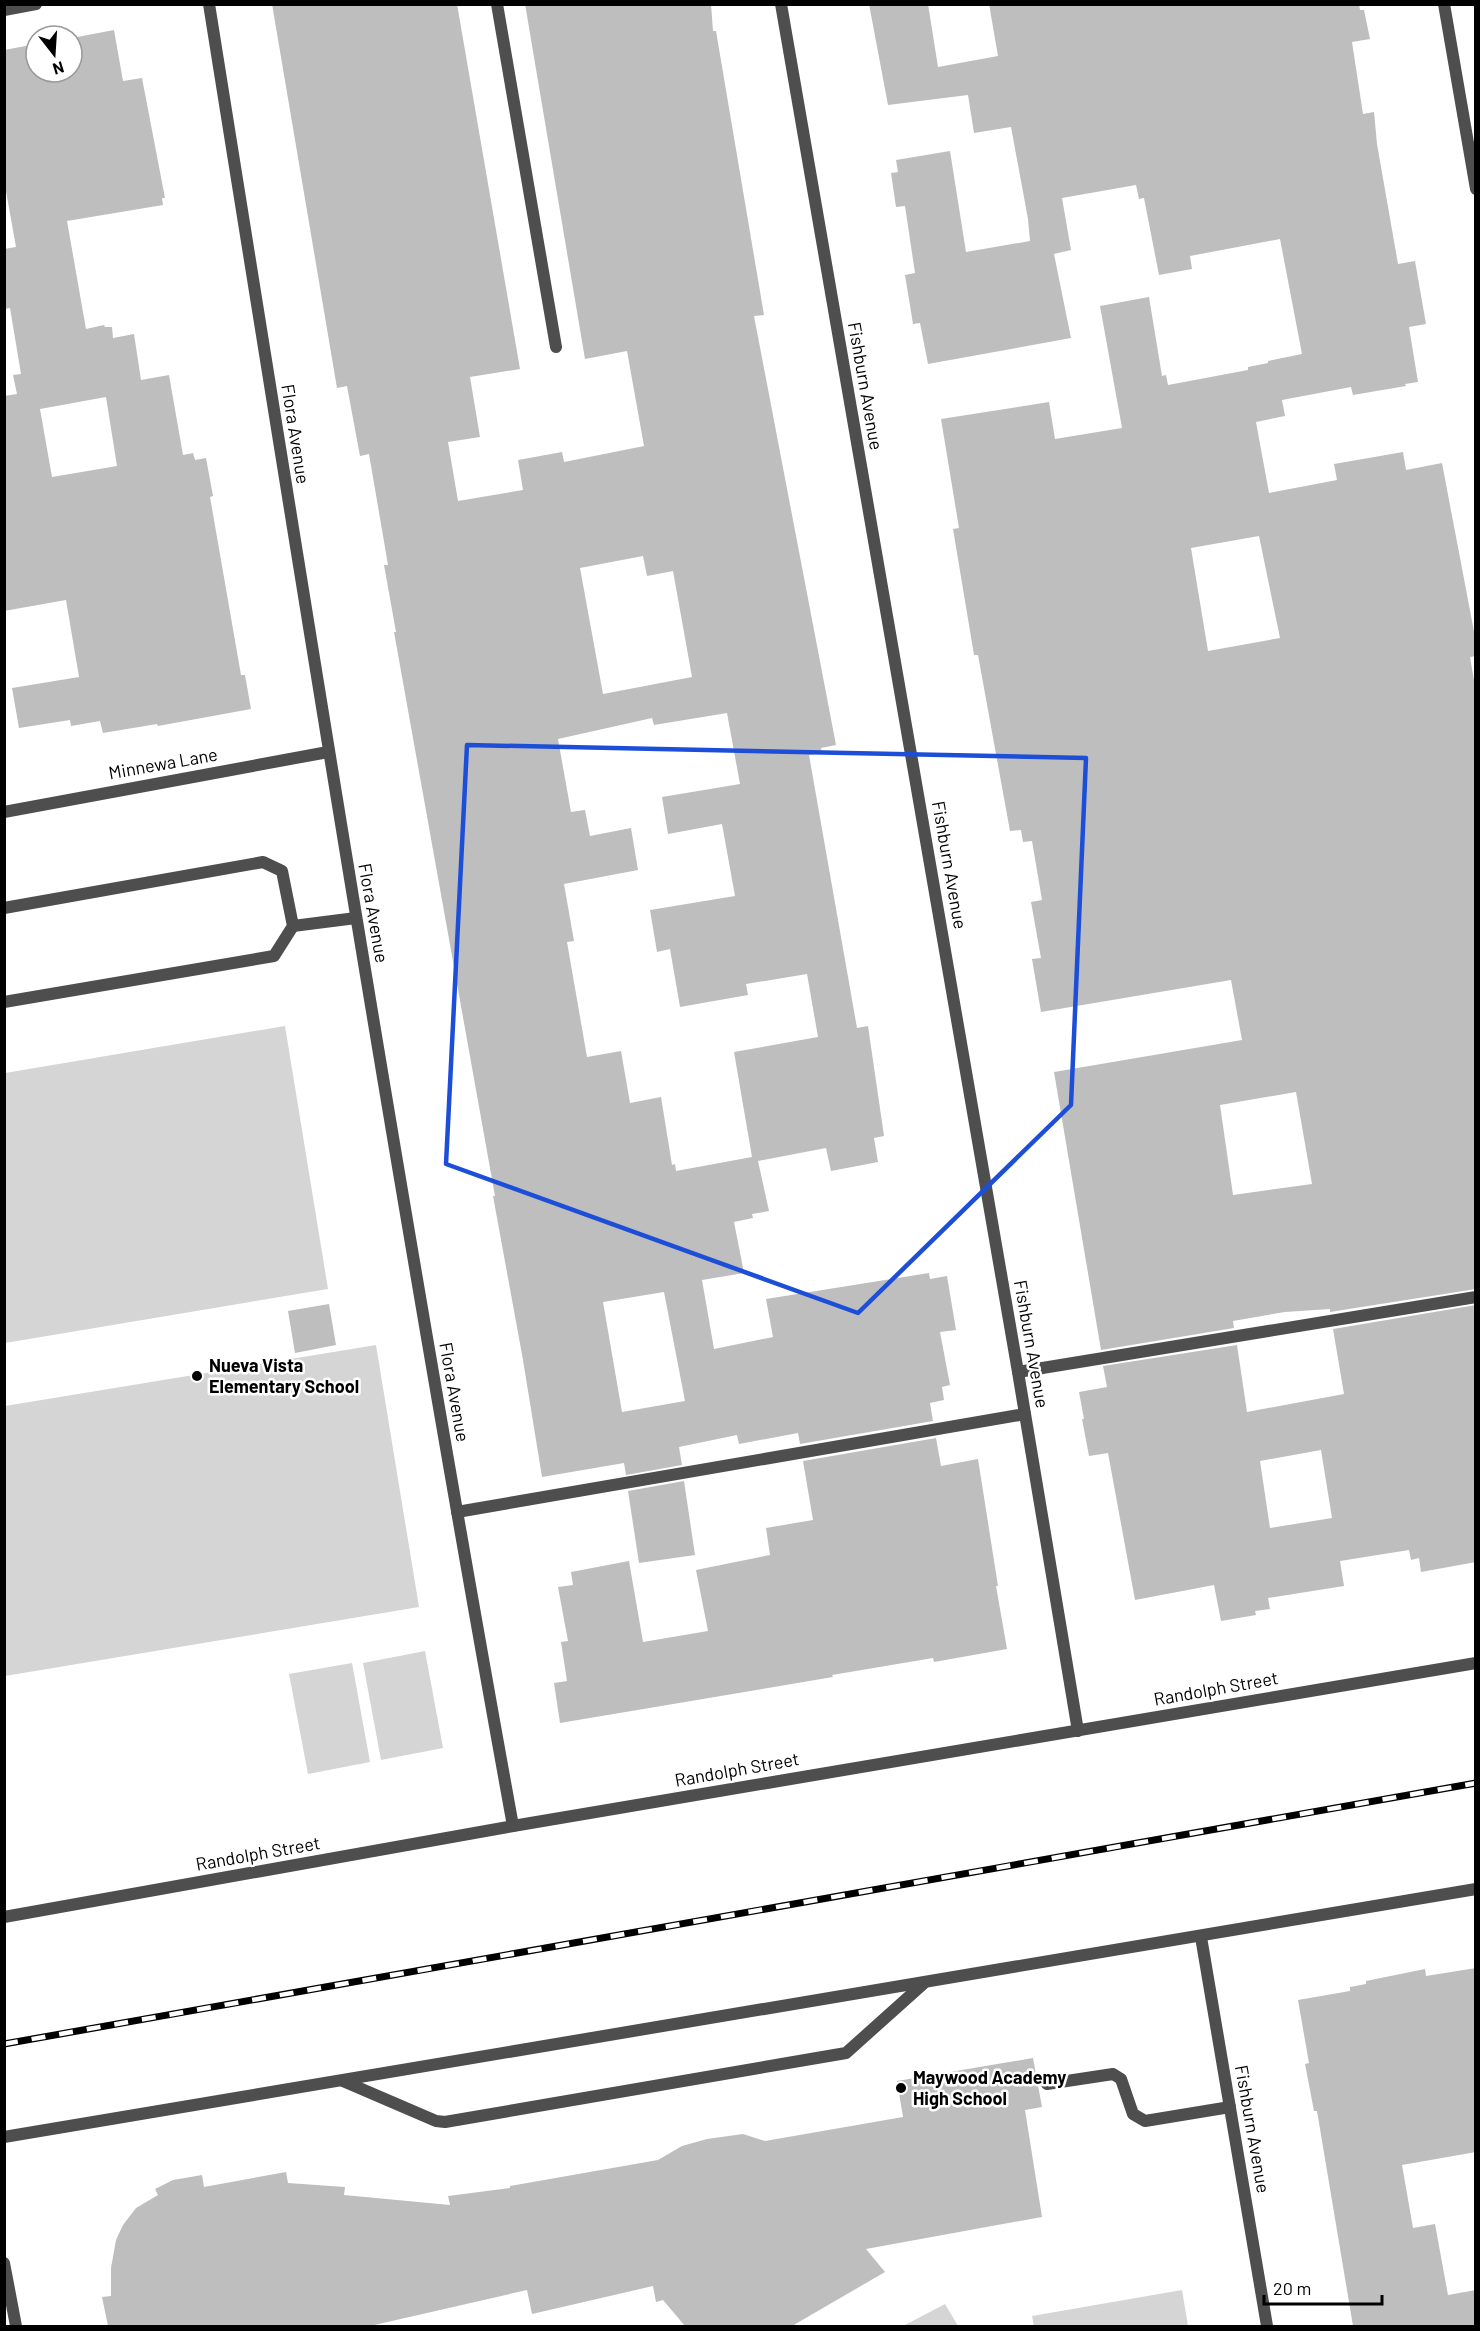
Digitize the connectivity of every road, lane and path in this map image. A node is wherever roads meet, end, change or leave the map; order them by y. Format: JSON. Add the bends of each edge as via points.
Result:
{"nodes":[{"id":1,"x":36,"y":4,"type":"edge"},
{"id":2,"x":209,"y":4,"type":"edge"},
{"id":3,"x":497,"y":4,"type":"edge"},
{"id":4,"x":781,"y":4,"type":"edge"},
{"id":5,"x":1444,"y":4,"type":"edge"},
{"id":6,"x":4,"y":10,"type":"edge"},
{"id":7,"x":1474,"y":166,"type":"edge"},
{"id":8,"x":1476,"y":189,"type":"edge"},
{"id":9,"x":556,"y":347,"type":"dead end"},
{"id":10,"x":328,"y":752,"type":"junction"},
{"id":11,"x":4,"y":812,"type":"edge"},
{"id":12,"x":4,"y":908,"type":"edge"},
{"id":13,"x":356,"y":918,"type":"junction"},
{"id":14,"x":293,"y":926,"type":"junction"},
{"id":15,"x":4,"y":1002,"type":"edge"},
{"id":16,"x":1476,"y":1297,"type":"edge"},
{"id":17,"x":1018,"y":1372,"type":"junction"},
{"id":18,"x":1025,"y":1414,"type":"junction"},
{"id":19,"x":456,"y":1512,"type":"junction"},
{"id":20,"x":1476,"y":1663,"type":"edge"},
{"id":21,"x":1078,"y":1731,"type":"junction"},
{"id":22,"x":513,"y":1826,"type":"junction"},
{"id":23,"x":1476,"y":1889,"type":"edge"},
{"id":24,"x":4,"y":1917,"type":"edge"},
{"id":25,"x":1201,"y":1937,"type":"junction"},
{"id":26,"x":923,"y":1984,"type":"junction"},
{"id":27,"x":343,"y":2081,"type":"junction"},
{"id":28,"x":1047,"y":2084,"type":"dead end"},
{"id":29,"x":1230,"y":2107,"type":"junction"},
{"id":30,"x":4,"y":2137,"type":"edge"},
{"id":31,"x":4,"y":2263,"type":"edge"},
{"id":32,"x":16,"y":2326,"type":"edge"},
{"id":33,"x":1267,"y":2326,"type":"edge"}],
"edges":[{"from":1,"to":6,"type":"street"},
{"from":2,"to":10,"type":"street","name":"Flora Avenue"},
{"from":3,"to":9,"type":"street"},
{"from":4,"to":17,"type":"street","name":"Fishburn Avenue"},
{"from":5,"to":7,"type":"street"},
{"from":7,"to":8,"type":"street"},
{"from":10,"to":11,"type":"street","name":"Minnewa Lane"},
{"from":10,"to":13,"type":"street","name":"Flora Avenue"},
{"from":12,"to":14,"type":"street","via":[[263,862],[282,871]]},
{"from":13,"to":14,"type":"street"},
{"from":13,"to":19,"type":"street","name":"Flora Avenue"},
{"from":14,"to":15,"type":"street","via":[[274,956]]},
{"from":16,"to":17,"type":"street"},
{"from":17,"to":18,"type":"street","name":"Fishburn Avenue"},
{"from":18,"to":19,"type":"street"},
{"from":18,"to":21,"type":"street","name":"Fishburn Avenue"},
{"from":19,"to":22,"type":"street","name":"Flora Avenue"},
{"from":20,"to":21,"type":"street","name":"Randolph Street"},
{"from":21,"to":22,"type":"street","name":"Randolph Street"},
{"from":22,"to":24,"type":"street","name":"Randolph Street"},
{"from":23,"to":25,"type":"street"},
{"from":25,"to":26,"type":"street"},
{"from":25,"to":29,"type":"street","name":"Fishburn Avenue"},
{"from":26,"to":27,"type":"street"},
{"from":26,"to":27,"type":"street","via":[[846,2053],[445,2122]]},
{"from":27,"to":30,"type":"street"},
{"from":28,"to":29,"type":"street","via":[[1113,2074],[1121,2079],[1133,2114],[1145,2121]]},
{"from":29,"to":33,"type":"street","name":"Fishburn Avenue"},
{"from":31,"to":32,"type":"street"}]}
